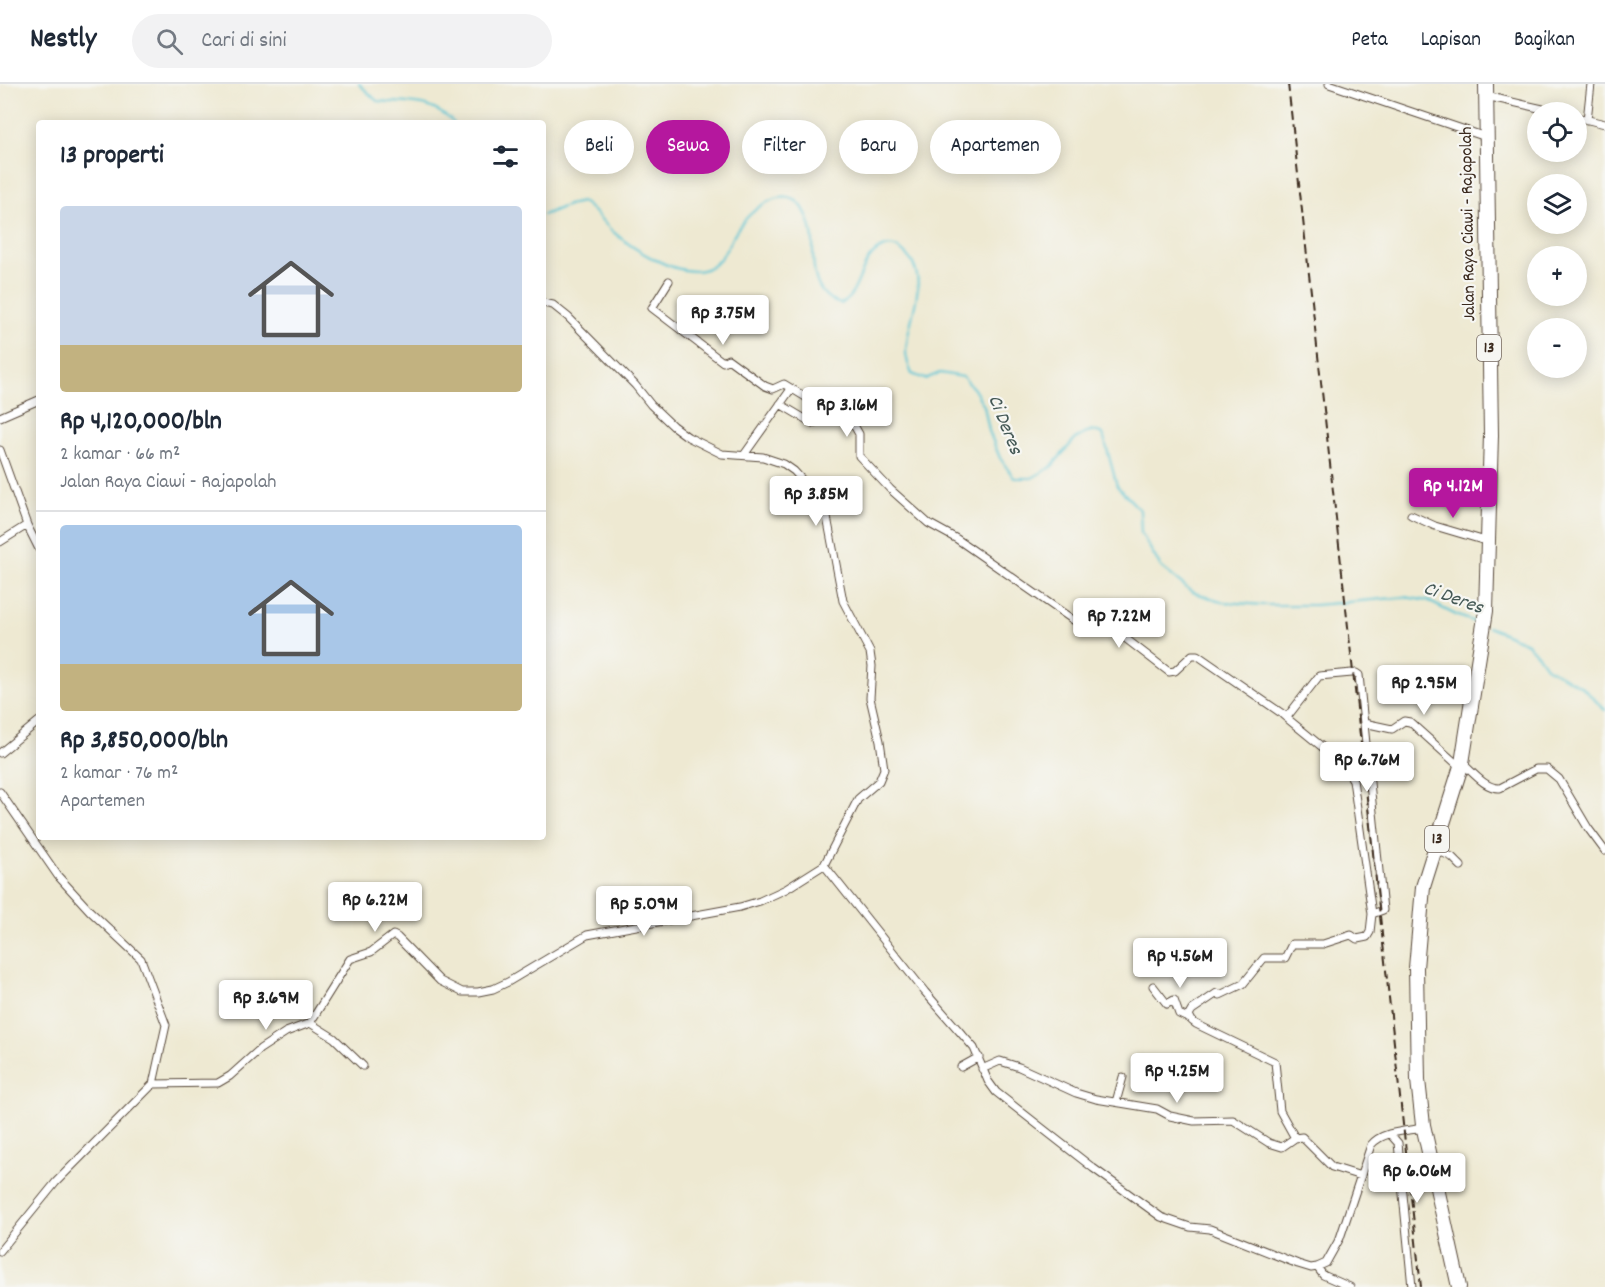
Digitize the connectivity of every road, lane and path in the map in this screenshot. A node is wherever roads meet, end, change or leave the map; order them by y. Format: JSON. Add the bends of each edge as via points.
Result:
{"nodes":[{"id":1,"x":1329,"y":84,"type":"edge"},
{"id":2,"x":1591,"y":84,"type":"edge"},
{"id":3,"x":1486,"y":90,"type":"edge"},
{"id":4,"x":1527,"y":103,"type":"edge"},
{"id":5,"x":1587,"y":120,"type":"joint"},
{"id":6,"x":1605,"y":124,"type":"edge"},
{"id":7,"x":1486,"y":137,"type":"junction"},
{"id":8,"x":669,"y":281,"type":"dead end"},
{"id":9,"x":546,"y":304,"type":"edge"},
{"id":10,"x":791,"y":389,"type":"junction"},
{"id":11,"x":36,"y":401,"type":"edge"},
{"id":12,"x":780,"y":404,"type":"junction"},
{"id":13,"x":836,"y":416,"type":"junction"},
{"id":14,"x":0,"y":417,"type":"edge"},
{"id":15,"x":0,"y":450,"type":"edge"},
{"id":16,"x":744,"y":455,"type":"junction"},
{"id":17,"x":1411,"y":515,"type":"dead end"},
{"id":18,"x":27,"y":525,"type":"junction"},
{"id":19,"x":0,"y":542,"type":"edge"},
{"id":20,"x":1489,"y":542,"type":"junction"},
{"id":21,"x":36,"y":543,"type":"edge"},
{"id":22,"x":1283,"y":715,"type":"junction"},
{"id":23,"x":36,"y":723,"type":"edge"},
{"id":24,"x":1365,"y":723,"type":"junction"},
{"id":25,"x":0,"y":753,"type":"edge"},
{"id":26,"x":1461,"y":765,"type":"junction"},
{"id":27,"x":0,"y":792,"type":"edge"},
{"id":28,"x":1434,"y":849,"type":"junction"},
{"id":29,"x":1605,"y":851,"type":"edge"},
{"id":30,"x":824,"y":865,"type":"junction"},
{"id":31,"x":1461,"y":866,"type":"dead end"},
{"id":32,"x":1372,"y":914,"type":"junction"},
{"id":33,"x":1153,"y":986,"type":"dead end"},
{"id":34,"x":1190,"y":1019,"type":"junction"},
{"id":35,"x":310,"y":1023,"type":"junction"},
{"id":36,"x":979,"y":1057,"type":"junction"},
{"id":37,"x":363,"y":1066,"type":"dead end"},
{"id":38,"x":961,"y":1067,"type":"dead end"},
{"id":39,"x":982,"y":1069,"type":"junction"},
{"id":40,"x":1123,"y":1077,"type":"dead end"},
{"id":41,"x":153,"y":1084,"type":"junction"},
{"id":42,"x":1116,"y":1102,"type":"junction"},
{"id":43,"x":1424,"y":1128,"type":"junction"},
{"id":44,"x":1390,"y":1134,"type":"junction"},
{"id":45,"x":1296,"y":1138,"type":"junction"},
{"id":46,"x":1361,"y":1176,"type":"junction"},
{"id":47,"x":0,"y":1251,"type":"edge"},
{"id":48,"x":1317,"y":1267,"type":"junction"},
{"id":49,"x":1350,"y":1287,"type":"edge"},
{"id":50,"x":1412,"y":1287,"type":"edge"},
{"id":51,"x":1459,"y":1287,"type":"edge"}],
"edges":[{"from":1,"to":7,"type":"street"},
{"from":2,"to":5,"type":"street"},
{"from":3,"to":4,"type":"street"},
{"from":3,"to":7,"type":"highway","name":"Jalan Raya Ciawi - Rajapolah","number":"13"},
{"from":5,"to":6,"type":"street"},
{"from":7,"to":20,"type":"highway","name":"Jalan Raya Ciawi - Rajapolah","number":"13"},
{"from":8,"to":10,"type":"street","via":[[652,308],[723,362],[728,359],[765,386],[773,389],[784,384]]},
{"from":9,"to":16,"type":"street","via":[[568,317],[673,426],[722,454]]},
{"from":10,"to":12,"type":"street"},
{"from":10,"to":13,"type":"street"},
{"from":11,"to":14,"type":"street"},
{"from":12,"to":13,"type":"street","via":[[812,423]]},
{"from":12,"to":16,"type":"street"},
{"from":13,"to":22,"type":"street","via":[[855,427],[859,434],[859,456],[928,524],[957,539],[1082,626],[1094,617],[1099,618],[1169,672],[1197,655]]},
{"from":15,"to":18,"type":"street"},
{"from":16,"to":30,"type":"street","via":[[784,464],[814,493],[826,517],[843,601],[872,658],[870,698],[884,769],[879,781],[858,799]]},
{"from":17,"to":20,"type":"street"},
{"from":18,"to":19,"type":"street"},
{"from":18,"to":21,"type":"street"},
{"from":20,"to":26,"type":"highway","name":"Jalan Raya Ciawi - Rajapolah","number":"13","via":[[1486,611]]},
{"from":22,"to":24,"type":"street","via":[[1289,716],[1319,676],[1354,673],[1359,675]]},
{"from":22,"to":32,"type":"street","via":[[1343,764],[1353,780]]},
{"from":23,"to":25,"type":"street"},
{"from":24,"to":26,"type":"street","via":[[1392,729],[1404,721],[1410,722]]},
{"from":24,"to":32,"type":"street","via":[[1384,908]]},
{"from":26,"to":28,"type":"highway","name":"Jalan Raya Ciawi - Rajapolah","number":"13"},
{"from":26,"to":29,"type":"street","via":[[1494,788],[1536,769],[1547,769],[1559,779]]},
{"from":27,"to":41,"type":"street","via":[[58,876],[141,959],[166,1025]]},
{"from":28,"to":31,"type":"street"},
{"from":28,"to":43,"type":"highway","name":"Jalan Raya Ciawi - Rajapolah","number":"13","via":[[1423,887],[1416,968]]},
{"from":30,"to":35,"type":"street","via":[[771,897],[740,908],[587,935],[508,982],[478,993],[462,992],[440,981],[393,935],[371,952],[350,959]]},
{"from":30,"to":36,"type":"street"},
{"from":32,"to":34,"type":"street","via":[[1367,936],[1357,939],[1351,935],[1323,944],[1292,944],[1285,957],[1264,958],[1243,984],[1217,993],[1192,1010]]},
{"from":33,"to":34,"type":"street","via":[[1167,1004],[1174,1000],[1179,1014]]},
{"from":34,"to":45,"type":"street","via":[[1275,1062],[1281,1111]]},
{"from":35,"to":37,"type":"street","via":[[334,1038]]},
{"from":35,"to":41,"type":"street","via":[[286,1032],[260,1049],[220,1082]]},
{"from":36,"to":38,"type":"street"},
{"from":36,"to":39,"type":"street"},
{"from":39,"to":42,"type":"street","via":[[1000,1062],[1076,1093]]},
{"from":39,"to":48,"type":"street","via":[[1002,1097],[1161,1216],[1190,1227],[1210,1229],[1298,1264]]},
{"from":40,"to":42,"type":"street"},
{"from":41,"to":47,"type":"street","via":[[56,1182]]},
{"from":42,"to":45,"type":"street","via":[[1194,1120],[1233,1120],[1282,1147]]},
{"from":43,"to":44,"type":"street"},
{"from":43,"to":51,"type":"highway","name":"Jalan Raya Ciawi - Rajapolah","number":"13"},
{"from":44,"to":46,"type":"street","via":[[1371,1145]]},
{"from":44,"to":50,"type":"street","via":[[1398,1143]]},
{"from":45,"to":46,"type":"street","via":[[1302,1137],[1332,1167]]},
{"from":46,"to":48,"type":"street","via":[[1340,1238],[1326,1263]]},
{"from":48,"to":49,"type":"street","via":[[1323,1275]]}]}
